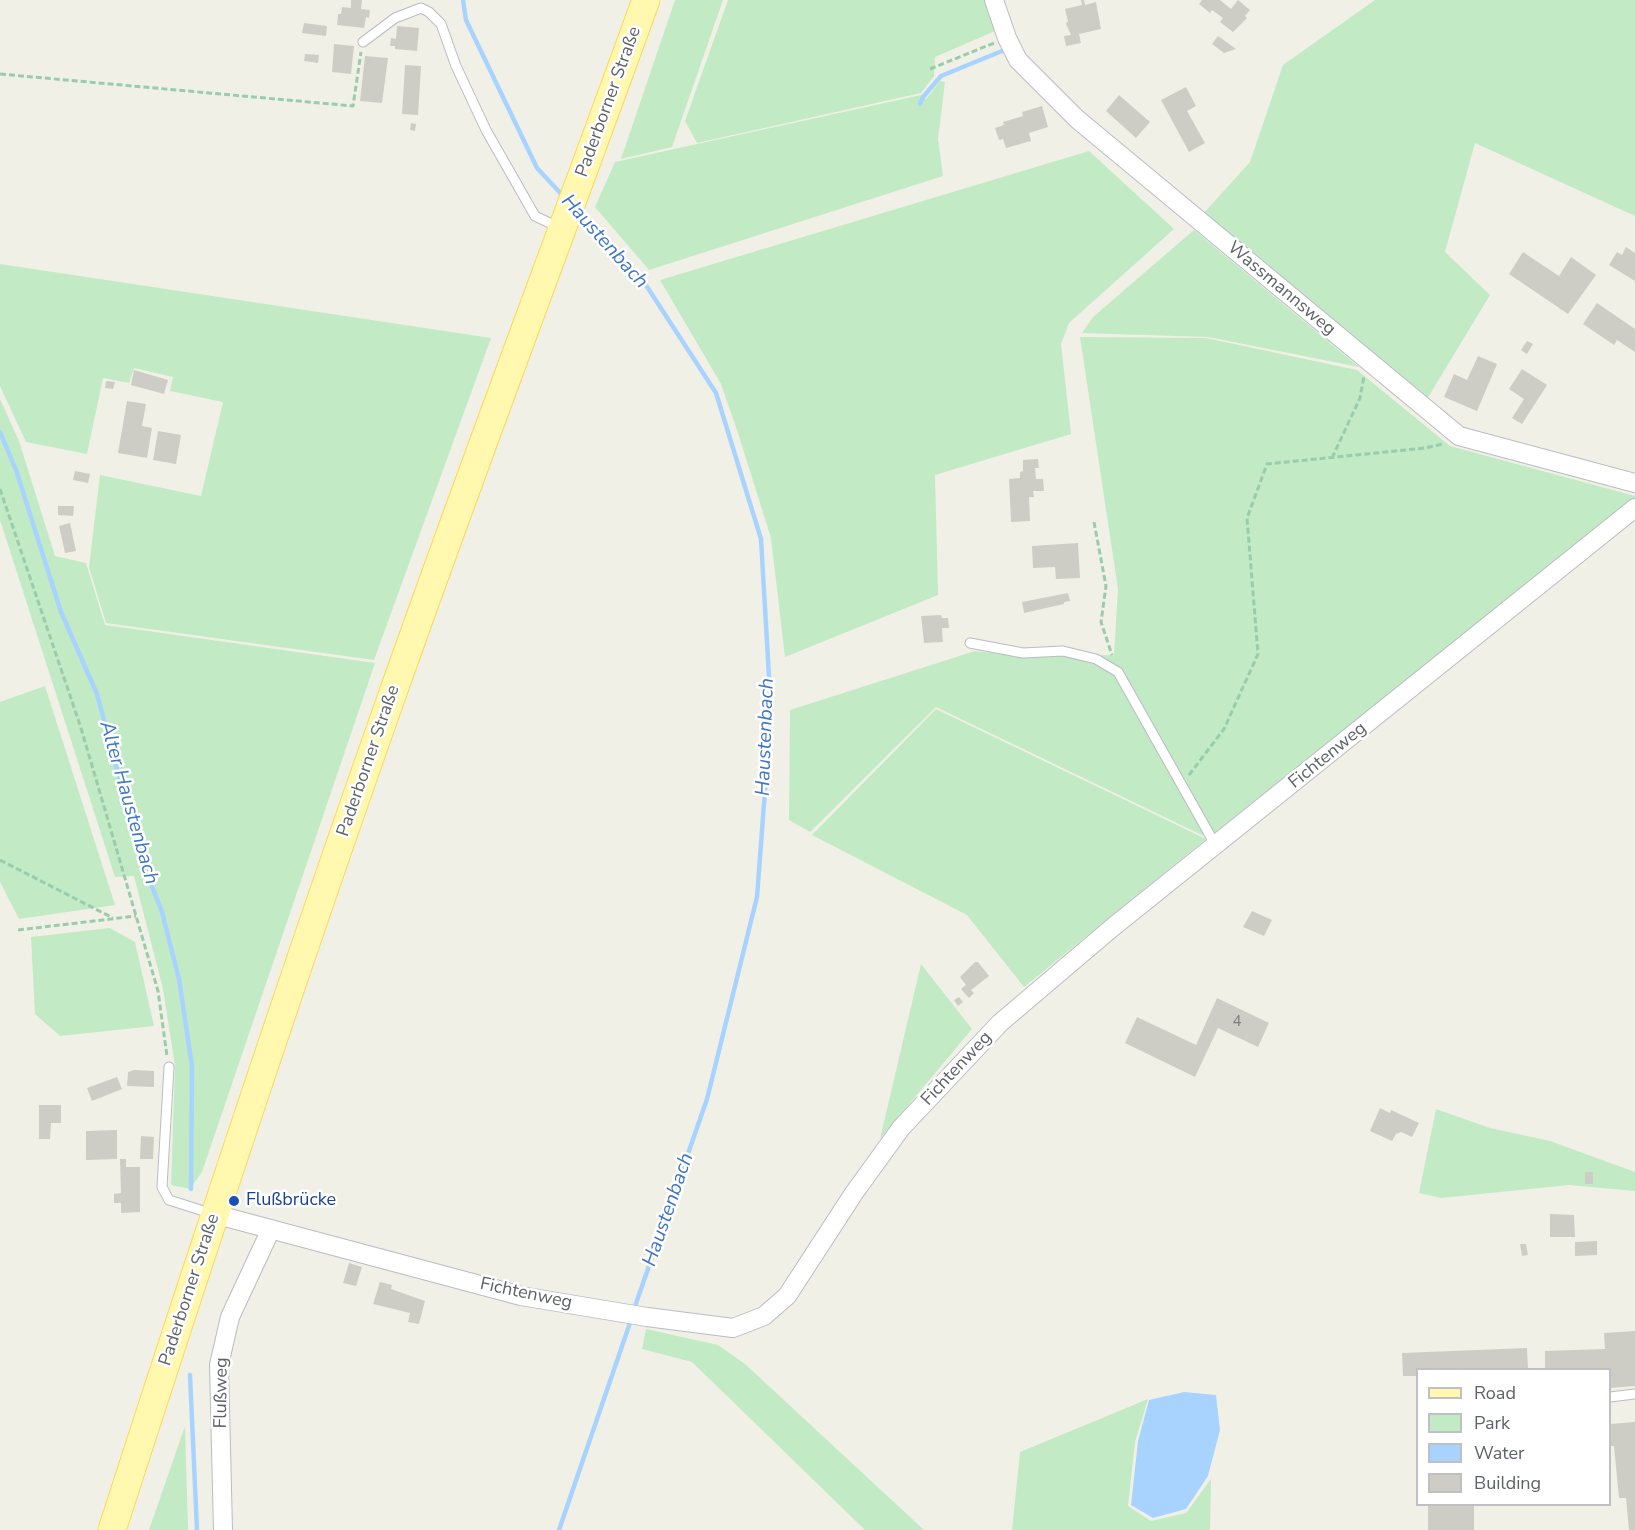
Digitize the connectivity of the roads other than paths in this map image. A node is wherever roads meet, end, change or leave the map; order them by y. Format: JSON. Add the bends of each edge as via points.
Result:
{"nodes":[{"id":1,"x":646,"y":0,"type":"edge"},
{"id":2,"x":994,"y":0,"type":"edge"},
{"id":3,"x":363,"y":42,"type":"road end"},
{"id":4,"x":563,"y":227,"type":"junction"},
{"id":5,"x":1635,"y":483,"type":"edge"},
{"id":6,"x":1635,"y":508,"type":"edge"},
{"id":7,"x":970,"y":643,"type":"dead end"},
{"id":8,"x":1216,"y":846,"type":"junction"},
{"id":9,"x":169,"y":1067,"type":"road end"},
{"id":10,"x":214,"y":1214,"type":"junction"},
{"id":11,"x":271,"y":1229,"type":"junction"},
{"id":12,"x":1635,"y":1394,"type":"edge"},
{"id":13,"x":1611,"y":1397,"type":"edge"},
{"id":14,"x":112,"y":1530,"type":"edge"},
{"id":15,"x":223,"y":1530,"type":"edge"}],
"edges":[{"from":1,"to":4,"type":"main road","name":"Paderborner Straße"},
{"from":2,"to":5,"type":"street","name":"Wassmannsweg","via":[[1018,60],[1077,119],[1459,436]]},
{"from":3,"to":4,"type":"lane","via":[[395,18],[421,8],[429,12],[441,24],[486,130],[535,216]]},
{"from":4,"to":10,"type":"main road","name":"Paderborner Straße","via":[[387,707]]},
{"from":6,"to":8,"type":"street","name":"Fichtenweg"},
{"from":7,"to":8,"type":"lane","via":[[1023,653],[1063,651],[1096,659],[1118,672]]},
{"from":8,"to":11,"type":"street","name":"Fichtenweg","via":[[1000,1023],[900,1128],[787,1296],[764,1316],[733,1328],[521,1296]]},
{"from":9,"to":10,"type":"lane","via":[[162,1187],[170,1200]]},
{"from":10,"to":11,"type":"street","name":"Fichtenweg"},
{"from":10,"to":14,"type":"main road","name":"Paderborner Straße"},
{"from":11,"to":15,"type":"street","name":"Flußweg","via":[[230,1317],[219,1365]]},
{"from":12,"to":13,"type":"lane"}]}
